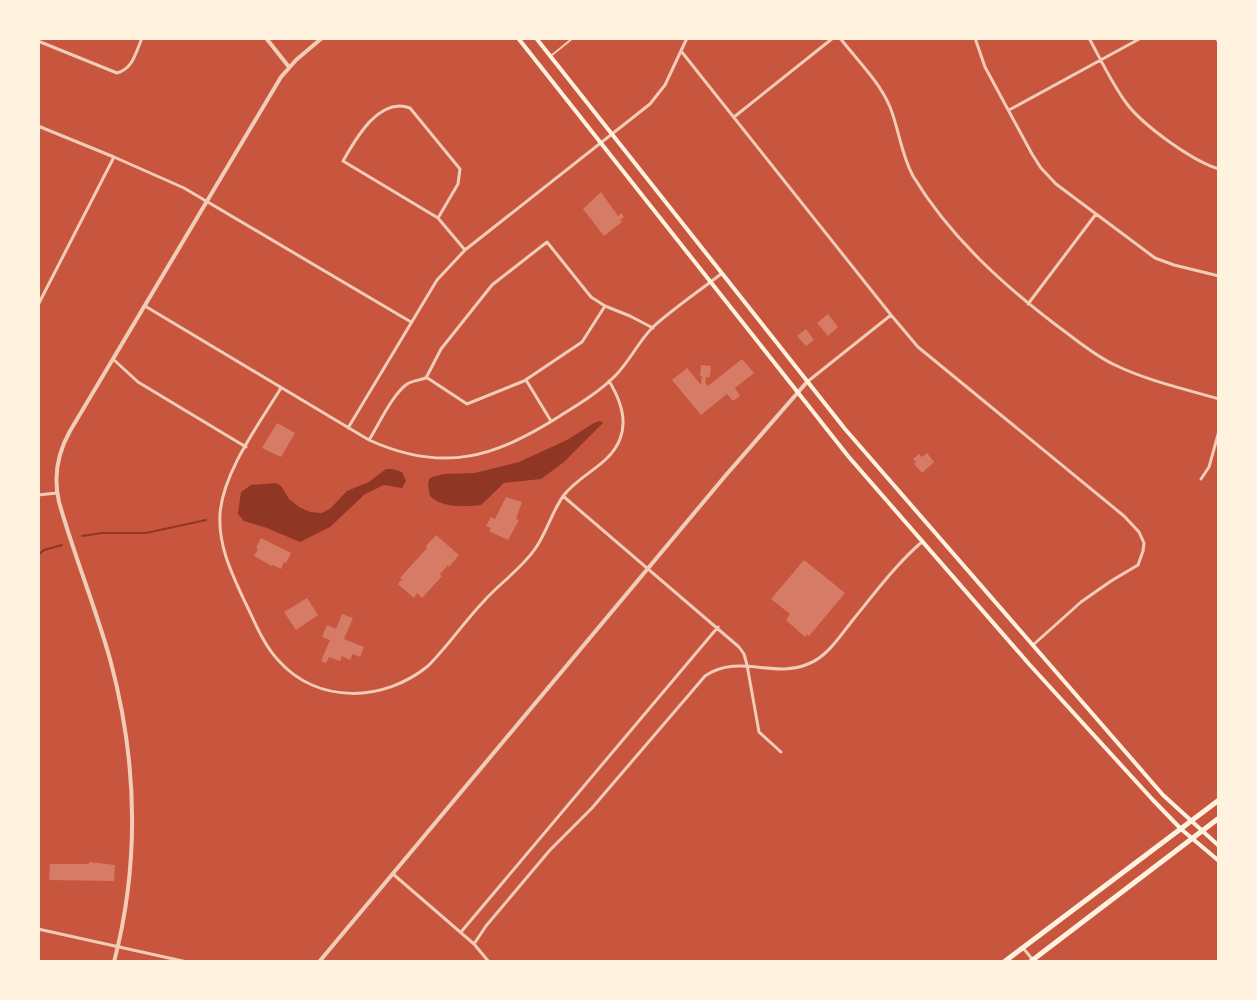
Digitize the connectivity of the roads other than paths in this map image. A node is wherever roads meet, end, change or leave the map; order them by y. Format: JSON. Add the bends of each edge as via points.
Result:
{"nodes":[{"id":1,"x":142,"y":38,"type":"edge"},
{"id":2,"x":266,"y":38,"type":"edge"},
{"id":3,"x":322,"y":38,"type":"edge"},
{"id":4,"x":518,"y":38,"type":"edge"},
{"id":5,"x":536,"y":38,"type":"edge"},
{"id":6,"x":573,"y":38,"type":"edge"},
{"id":7,"x":687,"y":38,"type":"edge"},
{"id":8,"x":833,"y":38,"type":"edge"},
{"id":9,"x":840,"y":38,"type":"edge"},
{"id":10,"x":975,"y":38,"type":"edge"},
{"id":11,"x":1089,"y":38,"type":"edge"},
{"id":12,"x":1141,"y":38,"type":"edge"},
{"id":13,"x":38,"y":41,"type":"edge"},
{"id":14,"x":681,"y":51,"type":"junction"},
{"id":15,"x":550,"y":56,"type":"junction"},
{"id":16,"x":1101,"y":60,"type":"junction"},
{"id":17,"x":289,"y":67,"type":"junction"},
{"id":18,"x":1009,"y":110,"type":"junction"},
{"id":19,"x":734,"y":117,"type":"junction"},
{"id":20,"x":38,"y":126,"type":"edge"},
{"id":21,"x":611,"y":133,"type":"junction"},
{"id":22,"x":599,"y":143,"type":"junction"},
{"id":23,"x":114,"y":157,"type":"junction"},
{"id":24,"x":1219,"y":169,"type":"edge"},
{"id":25,"x":207,"y":201,"type":"junction"},
{"id":26,"x":1096,"y":214,"type":"junction"},
{"id":27,"x":438,"y":218,"type":"junction"},
{"id":28,"x":465,"y":250,"type":"junction"},
{"id":29,"x":721,"y":274,"type":"junction"},
{"id":30,"x":1219,"y":276,"type":"edge"},
{"id":31,"x":710,"y":283,"type":"junction"},
{"id":32,"x":40,"y":298,"type":"edge"},
{"id":33,"x":1028,"y":304,"type":"junction"},
{"id":34,"x":38,"y":305,"type":"edge"},
{"id":35,"x":145,"y":306,"type":"junction"},
{"id":36,"x":605,"y":306,"type":"junction"},
{"id":37,"x":891,"y":315,"type":"junction"},
{"id":38,"x":411,"y":322,"type":"junction"},
{"id":39,"x":653,"y":328,"type":"junction"},
{"id":40,"x":113,"y":359,"type":"junction"},
{"id":41,"x":426,"y":377,"type":"junction"},
{"id":42,"x":526,"y":380,"type":"junction"},
{"id":43,"x":609,"y":381,"type":"junction"},
{"id":44,"x":807,"y":382,"type":"junction"},
{"id":45,"x":281,"y":388,"type":"junction"},
{"id":46,"x":797,"y":393,"type":"junction"},
{"id":47,"x":1219,"y":399,"type":"edge"},
{"id":48,"x":552,"y":421,"type":"junction"},
{"id":49,"x":348,"y":428,"type":"junction"},
{"id":50,"x":1219,"y":431,"type":"edge"},
{"id":51,"x":369,"y":440,"type":"junction"},
{"id":52,"x":246,"y":447,"type":"junction"},
{"id":53,"x":1201,"y":479,"type":"dead end"},
{"id":54,"x":57,"y":493,"type":"junction"},
{"id":55,"x":38,"y":495,"type":"edge"},
{"id":56,"x":563,"y":496,"type":"junction"},
{"id":57,"x":923,"y":541,"type":"junction"},
{"id":58,"x":649,"y":568,"type":"junction"},
{"id":59,"x":718,"y":627,"type":"junction"},
{"id":60,"x":1033,"y":645,"type":"junction"},
{"id":61,"x":747,"y":665,"type":"junction"},
{"id":62,"x":781,"y":752,"type":"dead end"},
{"id":63,"x":1219,"y":800,"type":"edge"},
{"id":64,"x":1219,"y":818,"type":"edge"},
{"id":65,"x":1191,"y":821,"type":"junction"},
{"id":66,"x":1181,"y":829,"type":"junction"},
{"id":67,"x":1201,"y":831,"type":"junction"},
{"id":68,"x":1192,"y":839,"type":"junction"},
{"id":69,"x":1219,"y":846,"type":"edge"},
{"id":70,"x":1219,"y":861,"type":"edge"},
{"id":71,"x":393,"y":874,"type":"junction"},
{"id":72,"x":38,"y":929,"type":"edge"},
{"id":73,"x":461,"y":932,"type":"junction"},
{"id":74,"x":474,"y":944,"type":"junction"},
{"id":75,"x":118,"y":947,"type":"junction"},
{"id":76,"x":1023,"y":948,"type":"junction"},
{"id":77,"x":1033,"y":961,"type":"edge"},
{"id":78,"x":114,"y":962,"type":"edge"},
{"id":79,"x":187,"y":962,"type":"edge"},
{"id":80,"x":319,"y":962,"type":"edge"},
{"id":81,"x":489,"y":962,"type":"edge"},
{"id":82,"x":1004,"y":962,"type":"edge"}],
"edges":[{"from":1,"to":13,"type":"street","via":[[130,67],[117,73]]},
{"from":2,"to":17,"type":"street"},
{"from":3,"to":17,"type":"street"},
{"from":4,"to":22,"type":"main road"},
{"from":5,"to":15,"type":"main road"},
{"from":6,"to":15,"type":"lane"},
{"from":7,"to":14,"type":"street"},
{"from":8,"to":19,"type":"street"},
{"from":9,"to":33,"type":"street","via":[[881,89],[908,166],[942,217]]},
{"from":10,"to":18,"type":"street"},
{"from":11,"to":16,"type":"street"},
{"from":12,"to":16,"type":"street"},
{"from":14,"to":19,"type":"street"},
{"from":14,"to":21,"type":"street","via":[[658,95]]},
{"from":15,"to":21,"type":"main road"},
{"from":16,"to":18,"type":"street"},
{"from":16,"to":24,"type":"street","via":[[1135,113],[1178,147]]},
{"from":17,"to":25,"type":"street"},
{"from":18,"to":26,"type":"street","via":[[1048,176]]},
{"from":19,"to":37,"type":"street"},
{"from":20,"to":23,"type":"street"},
{"from":21,"to":22,"type":"street"},
{"from":21,"to":29,"type":"main road"},
{"from":22,"to":28,"type":"street"},
{"from":22,"to":31,"type":"main road"},
{"from":23,"to":25,"type":"street"},
{"from":23,"to":32,"type":"street"},
{"from":25,"to":35,"type":"street"},
{"from":25,"to":38,"type":"street"},
{"from":26,"to":30,"type":"street","via":[[1155,258]]},
{"from":26,"to":33,"type":"street"},
{"from":27,"to":27,"type":"street","via":[[458,184],[460,169],[408,107],[394,107],[367,123],[343,161]]},
{"from":27,"to":28,"type":"street"},
{"from":28,"to":38,"type":"street","via":[[437,280]]},
{"from":29,"to":31,"type":"street"},
{"from":29,"to":44,"type":"main road"},
{"from":31,"to":39,"type":"street"},
{"from":31,"to":46,"type":"main road"},
{"from":32,"to":34,"type":"street"},
{"from":33,"to":47,"type":"street","via":[[1113,365]]},
{"from":35,"to":40,"type":"street"},
{"from":35,"to":45,"type":"street"},
{"from":36,"to":39,"type":"street"},
{"from":36,"to":41,"type":"street","via":[[591,297],[547,242],[492,285],[441,349]]},
{"from":36,"to":42,"type":"street","via":[[582,342]]},
{"from":37,"to":44,"type":"street"},
{"from":37,"to":60,"type":"street","via":[[930,358],[1124,516],[1144,543],[1138,565],[1081,602]]},
{"from":38,"to":49,"type":"street"},
{"from":39,"to":43,"type":"street"},
{"from":40,"to":52,"type":"street","via":[[138,382]]},
{"from":40,"to":54,"type":"street","via":[[61,448]]},
{"from":41,"to":42,"type":"street","via":[[467,404]]},
{"from":41,"to":51,"type":"street","via":[[405,386]]},
{"from":42,"to":48,"type":"street"},
{"from":43,"to":48,"type":"street"},
{"from":43,"to":56,"type":"street","via":[[622,410],[620,440],[607,459]]},
{"from":44,"to":46,"type":"street"},
{"from":44,"to":60,"type":"main road"},
{"from":45,"to":49,"type":"street"},
{"from":45,"to":52,"type":"street"},
{"from":46,"to":57,"type":"main road"},
{"from":46,"to":58,"type":"street"},
{"from":48,"to":51,"type":"street","via":[[498,449],[463,457],[411,455]]},
{"from":49,"to":51,"type":"street"},
{"from":50,"to":53,"type":"street"},
{"from":52,"to":56,"type":"street","via":[[221,504],[221,538],[230,569],[279,661],[312,685],[344,694],[384,690],[428,666],[531,554]]},
{"from":54,"to":55,"type":"street"},
{"from":54,"to":75,"type":"street","via":[[110,661],[128,750],[132,847]]},
{"from":56,"to":58,"type":"street"},
{"from":57,"to":61,"type":"street","via":[[819,659],[786,669]]},
{"from":57,"to":66,"type":"main road"},
{"from":58,"to":59,"type":"street"},
{"from":58,"to":71,"type":"street"},
{"from":59,"to":61,"type":"street","via":[[739,647]]},
{"from":59,"to":73,"type":"street"},
{"from":60,"to":65,"type":"main road"},
{"from":61,"to":62,"type":"street","via":[[759,732]]},
{"from":61,"to":74,"type":"street","via":[[719,668],[705,676]]},
{"from":63,"to":65,"type":"main road"},
{"from":64,"to":67,"type":"main road"},
{"from":65,"to":66,"type":"main road"},
{"from":65,"to":67,"type":"main road"},
{"from":66,"to":68,"type":"main road"},
{"from":66,"to":76,"type":"main road"},
{"from":67,"to":68,"type":"main road"},
{"from":67,"to":69,"type":"main road"},
{"from":68,"to":70,"type":"main road"},
{"from":68,"to":77,"type":"main road"},
{"from":71,"to":73,"type":"street"},
{"from":71,"to":80,"type":"street"},
{"from":72,"to":75,"type":"street"},
{"from":73,"to":74,"type":"street"},
{"from":74,"to":81,"type":"street"},
{"from":75,"to":78,"type":"street"},
{"from":75,"to":79,"type":"street"},
{"from":76,"to":77,"type":"street"},
{"from":76,"to":82,"type":"main road"}]}
